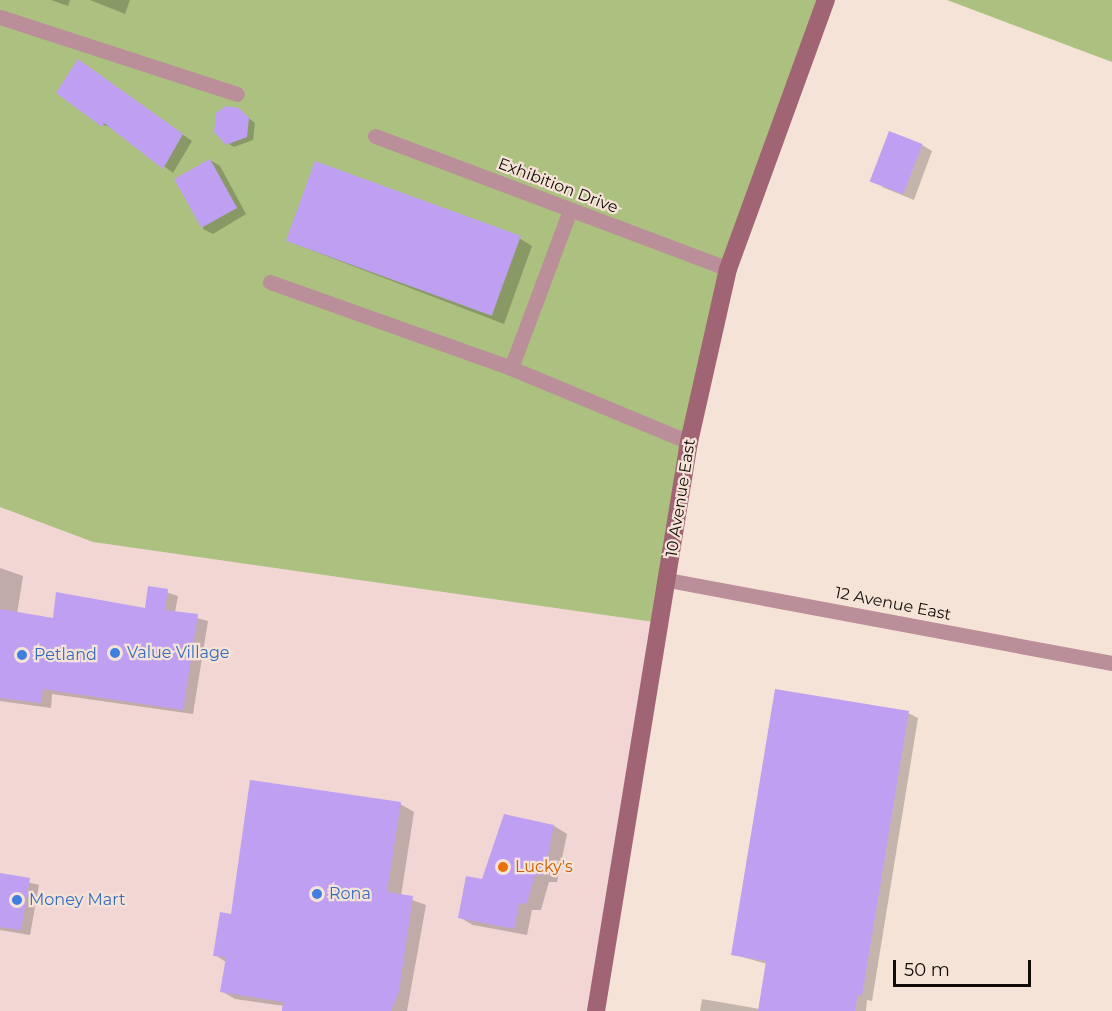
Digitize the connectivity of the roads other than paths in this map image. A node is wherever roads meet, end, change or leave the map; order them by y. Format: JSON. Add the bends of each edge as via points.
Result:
{"nodes":[{"id":1,"x":826,"y":0,"type":"edge"},
{"id":2,"x":0,"y":17,"type":"edge"},
{"id":3,"x":237,"y":94,"type":"dead end"},
{"id":4,"x":375,"y":136,"type":"dead end"},
{"id":5,"x":570,"y":210,"type":"junction"},
{"id":6,"x":728,"y":269,"type":"junction"},
{"id":7,"x":270,"y":282,"type":"dead end"},
{"id":8,"x":511,"y":368,"type":"junction"},
{"id":9,"x":689,"y":441,"type":"junction"},
{"id":10,"x":668,"y":580,"type":"junction"},
{"id":11,"x":1112,"y":663,"type":"edge"},
{"id":12,"x":596,"y":1011,"type":"edge"}],
"edges":[{"from":1,"to":6,"type":"street","name":"10 Avenue East"},
{"from":2,"to":3,"type":"street"},
{"from":4,"to":5,"type":"street","name":"Exhibition Drive"},
{"from":5,"to":6,"type":"street","name":"Exhibition Drive"},
{"from":5,"to":8,"type":"street"},
{"from":6,"to":9,"type":"street","name":"10 Avenue East"},
{"from":7,"to":8,"type":"street"},
{"from":8,"to":9,"type":"street"},
{"from":9,"to":10,"type":"street","name":"10 Avenue East"},
{"from":10,"to":11,"type":"street","name":"12 Avenue East"},
{"from":10,"to":12,"type":"street","name":"10 Avenue East"}]}
